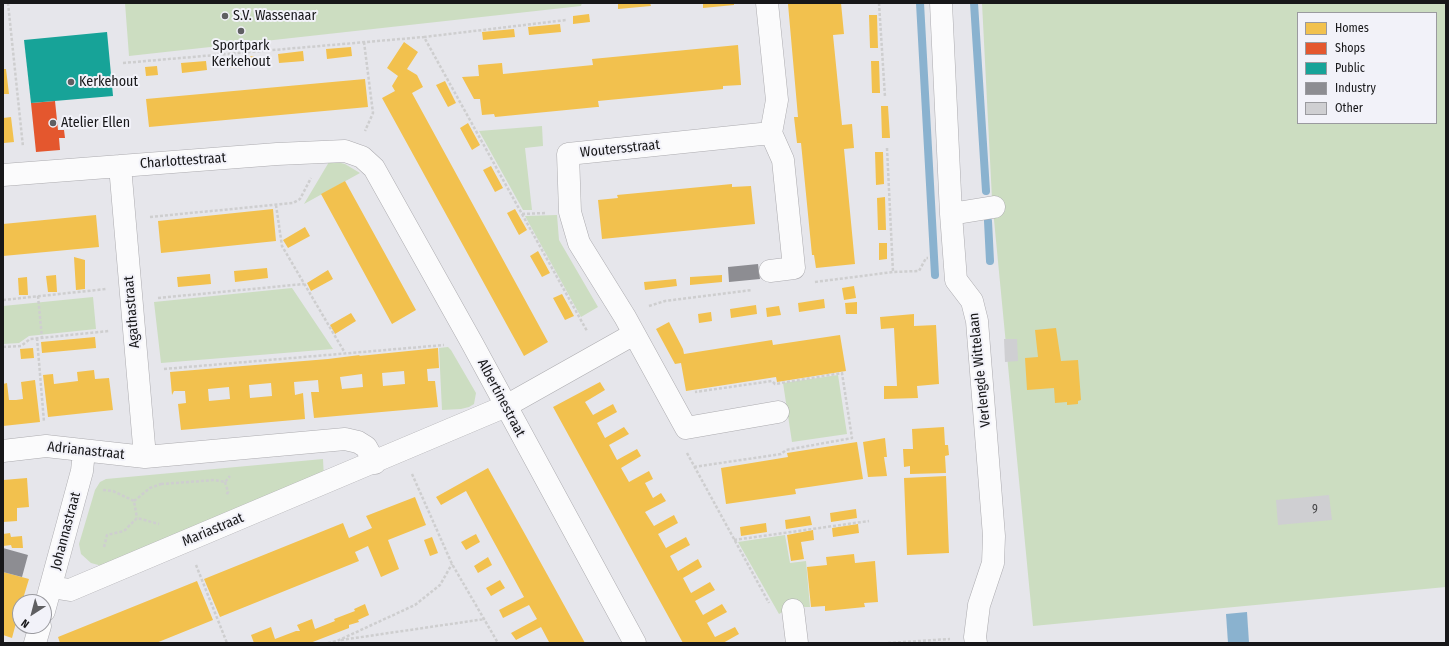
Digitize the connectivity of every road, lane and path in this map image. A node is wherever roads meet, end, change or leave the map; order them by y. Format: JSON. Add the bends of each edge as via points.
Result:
{"nodes":[{"id":1,"x":8,"y":3,"type":"edge"},
{"id":2,"x":767,"y":3,"type":"edge"},
{"id":3,"x":879,"y":3,"type":"edge"},
{"id":4,"x":941,"y":3,"type":"edge"},
{"id":5,"x":566,"y":20,"type":"dead end"},
{"id":6,"x":424,"y":37,"type":"junction"},
{"id":7,"x":364,"y":42,"type":"junction"},
{"id":8,"x":123,"y":64,"type":"dead end"},
{"id":9,"x":885,"y":97,"type":"dead end"},
{"id":10,"x":772,"y":133,"type":"junction"},
{"id":11,"x":887,"y":148,"type":"dead end"},
{"id":12,"x":326,"y":152,"type":"junction"},
{"id":13,"x":358,"y":155,"type":"junction"},
{"id":14,"x":120,"y":166,"type":"junction"},
{"id":15,"x":26,"y":174,"type":"junction"},
{"id":16,"x":3,"y":175,"type":"edge"},
{"id":17,"x":276,"y":205,"type":"junction"},
{"id":18,"x":994,"y":206,"type":"dead end"},
{"id":19,"x":570,"y":212,"type":"junction"},
{"id":20,"x":522,"y":214,"type":"junction"},
{"id":21,"x":952,"y":214,"type":"junction"},
{"id":22,"x":124,"y":219,"type":"junction"},
{"id":23,"x":926,"y":258,"type":"dead end"},
{"id":24,"x":893,"y":272,"type":"junction"},
{"id":25,"x":764,"y":280,"type":"joint"},
{"id":26,"x":812,"y":282,"type":"dead end"},
{"id":27,"x":304,"y":284,"type":"junction"},
{"id":28,"x":131,"y":294,"type":"junction"},
{"id":29,"x":38,"y":296,"type":"junction"},
{"id":30,"x":3,"y":300,"type":"edge"},
{"id":31,"x":629,"y":325,"type":"junction"},
{"id":32,"x":134,"y":329,"type":"junction"},
{"id":33,"x":37,"y":338,"type":"junction"},
{"id":34,"x":42,"y":338,"type":"junction"},
{"id":35,"x":472,"y":343,"type":"junction"},
{"id":36,"x":3,"y":347,"type":"edge"},
{"id":37,"x":345,"y":354,"type":"junction"},
{"id":38,"x":599,"y":354,"type":"junction"},
{"id":39,"x":137,"y":371,"type":"junction"},
{"id":40,"x":506,"y":406,"type":"junction"},
{"id":41,"x":778,"y":412,"type":"dead end"},
{"id":42,"x":686,"y":428,"type":"junction"},
{"id":43,"x":46,"y":446,"type":"junction"},
{"id":44,"x":3,"y":451,"type":"edge"},
{"id":45,"x":84,"y":451,"type":"junction"},
{"id":46,"x":402,"y":451,"type":"junction"},
{"id":47,"x":145,"y":457,"type":"junction"},
{"id":48,"x":375,"y":463,"type":"junction"},
{"id":49,"x":869,"y":521,"type":"dead end"},
{"id":50,"x":734,"y":540,"type":"junction"},
{"id":51,"x":452,"y":564,"type":"junction"},
{"id":52,"x":51,"y":587,"type":"junction"},
{"id":53,"x":49,"y":594,"type":"edge"},
{"id":54,"x":793,"y":610,"type":"joint"},
{"id":55,"x":485,"y":619,"type":"junction"},
{"id":56,"x":976,"y":634,"type":"edge"},
{"id":57,"x":338,"y":640,"type":"junction"},
{"id":58,"x":328,"y":643,"type":"edge"},
{"id":59,"x":498,"y":643,"type":"edge"},
{"id":60,"x":635,"y":643,"type":"edge"},
{"id":61,"x":797,"y":643,"type":"edge"},
{"id":62,"x":888,"y":643,"type":"edge"}],
"edges":[{"from":1,"to":15,"type":"path"},
{"from":2,"to":10,"type":"street","via":[[777,100]]},
{"from":3,"to":9,"type":"path"},
{"from":4,"to":21,"type":"street","name":"Verlengde Wittelaan"},
{"from":5,"to":6,"type":"path"},
{"from":6,"to":7,"type":"path"},
{"from":6,"to":20,"type":"path"},
{"from":7,"to":8,"type":"path"},
{"from":7,"to":13,"type":"path","via":[[373,113]]},
{"from":10,"to":19,"type":"street","name":"Woutersstraat","via":[[568,154]]},
{"from":10,"to":25,"type":"street","via":[[784,160],[794,268]]},
{"from":11,"to":24,"type":"path"},
{"from":12,"to":13,"type":"street","name":"Charlottestraat","via":[[345,151]]},
{"from":12,"to":14,"type":"street","name":"Charlottestraat"},
{"from":12,"to":17,"type":"path","via":[[300,199],[293,203]]},
{"from":13,"to":35,"type":"street","name":"Albertinestraat","via":[[374,168]]},
{"from":14,"to":15,"type":"street","name":"Charlottestraat"},
{"from":14,"to":22,"type":"street","name":"Agathastraat"},
{"from":15,"to":16,"type":"street","name":"Charlottestraat"},
{"from":17,"to":22,"type":"path"},
{"from":17,"to":27,"type":"path","via":[[282,246]]},
{"from":18,"to":21,"type":"street"},
{"from":19,"to":20,"type":"path"},
{"from":19,"to":31,"type":"street","name":"Woutersstraat","via":[[579,243]]},
{"from":20,"to":38,"type":"path"},
{"from":21,"to":56,"type":"street","name":"Verlengde Wittelaan","via":[[956,280],[972,301],[977,321],[994,536],[993,562],[979,605]]},
{"from":22,"to":28,"type":"street","name":"Agathastraat"},
{"from":23,"to":24,"type":"path","via":[[919,271]]},
{"from":24,"to":26,"type":"path"},
{"from":25,"to":31,"type":"path","via":[[665,300]]},
{"from":27,"to":28,"type":"path"},
{"from":27,"to":37,"type":"path"},
{"from":28,"to":29,"type":"path"},
{"from":28,"to":32,"type":"street","name":"Agathastraat"},
{"from":29,"to":30,"type":"path"},
{"from":29,"to":34,"type":"path"},
{"from":31,"to":38,"type":"street"},
{"from":31,"to":42,"type":"street","name":"Woutersstraat"},
{"from":32,"to":34,"type":"path"},
{"from":32,"to":39,"type":"street","name":"Agathastraat"},
{"from":33,"to":34,"type":"path"},
{"from":33,"to":36,"type":"path","via":[[30,339],[21,346]]},
{"from":33,"to":43,"type":"path"},
{"from":35,"to":37,"type":"path"},
{"from":35,"to":40,"type":"street","name":"Albertinestraat"},
{"from":37,"to":39,"type":"path"},
{"from":38,"to":40,"type":"street"},
{"from":39,"to":47,"type":"street","name":"Agathastraat"},
{"from":40,"to":46,"type":"street","name":"Mariastraat"},
{"from":40,"to":60,"type":"street","name":"Albertinestraat"},
{"from":41,"to":42,"type":"street"},
{"from":42,"to":50,"type":"path","via":[[676,434]]},
{"from":43,"to":44,"type":"street","name":"Adrianastraat"},
{"from":43,"to":45,"type":"street","name":"Adrianastraat"},
{"from":45,"to":47,"type":"street","name":"Adrianastraat"},
{"from":45,"to":52,"type":"street","name":"Johannastraat","via":[[82,471]]},
{"from":46,"to":48,"type":"street","name":"Mariastraat"},
{"from":46,"to":51,"type":"path"},
{"from":47,"to":48,"type":"street","via":[[345,440],[358,442],[366,447]]},
{"from":48,"to":52,"type":"street","name":"Mariastraat","via":[[70,590]]},
{"from":49,"to":50,"type":"path"},
{"from":50,"to":54,"type":"path","via":[[777,619]]},
{"from":51,"to":55,"type":"path"},
{"from":51,"to":57,"type":"path","via":[[440,585],[415,605]]},
{"from":52,"to":53,"type":"street","name":"Johannastraat"},
{"from":54,"to":61,"type":"street"},
{"from":55,"to":57,"type":"path"},
{"from":55,"to":59,"type":"path"},
{"from":56,"to":62,"type":"path"},
{"from":57,"to":58,"type":"path"}]}
